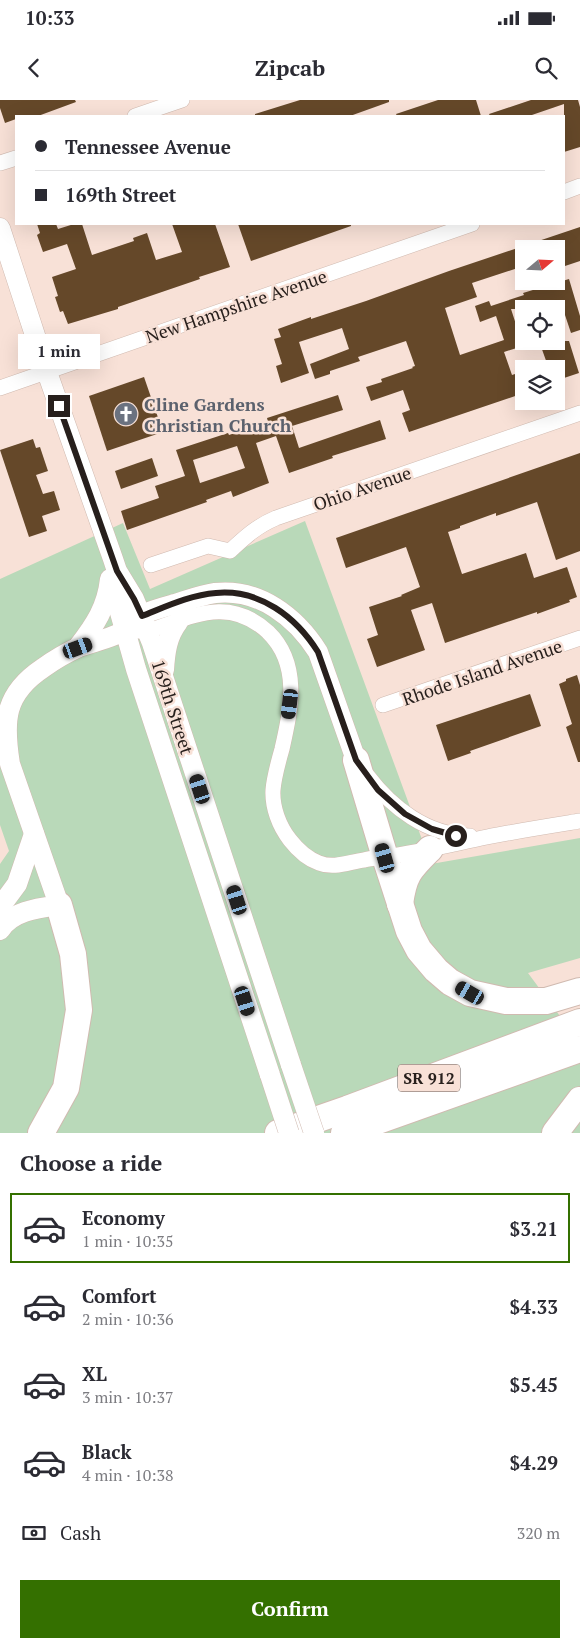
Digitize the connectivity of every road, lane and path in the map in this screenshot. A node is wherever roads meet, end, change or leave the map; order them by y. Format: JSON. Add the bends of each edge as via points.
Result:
{"nodes":[{"id":1,"x":182,"y":100,"type":"edge"},
{"id":2,"x":138,"y":115,"type":"edge"},
{"id":3,"x":15,"y":158,"type":"edge"},
{"id":4,"x":0,"y":163,"type":"edge"},
{"id":5,"x":580,"y":186,"type":"edge"},
{"id":6,"x":565,"y":192,"type":"edge"},
{"id":7,"x":469,"y":225,"type":"edge"},
{"id":8,"x":0,"y":228,"type":"edge"},
{"id":9,"x":47,"y":372,"type":"junction"},
{"id":10,"x":0,"y":388,"type":"edge"},
{"id":11,"x":580,"y":413,"type":"edge"},
{"id":12,"x":115,"y":565,"type":"junction"},
{"id":13,"x":151,"y":565,"type":"dead end"},
{"id":14,"x":178,"y":622,"type":"junction"},
{"id":15,"x":145,"y":623,"type":"junction"},
{"id":16,"x":125,"y":631,"type":"junction"},
{"id":17,"x":580,"y":638,"type":"edge"},
{"id":18,"x":78,"y":648,"type":"junction"},
{"id":19,"x":163,"y":677,"type":"junction"},
{"id":20,"x":383,"y":705,"type":"dead end"},
{"id":21,"x":356,"y":760,"type":"junction"},
{"id":22,"x":580,"y":821,"type":"edge"},
{"id":23,"x":34,"y":834,"type":"junction"},
{"id":24,"x":489,"y":836,"type":"junction"},
{"id":25,"x":430,"y":849,"type":"junction"},
{"id":26,"x":385,"y":858,"type":"junction"},
{"id":27,"x":400,"y":904,"type":"junction"},
{"id":28,"x":59,"y":905,"type":"junction"},
{"id":29,"x":0,"y":907,"type":"edge"},
{"id":30,"x":0,"y":930,"type":"edge"},
{"id":31,"x":580,"y":991,"type":"edge"},
{"id":32,"x":580,"y":1022,"type":"edge"},
{"id":33,"x":580,"y":1049,"type":"edge"},
{"id":34,"x":580,"y":1100,"type":"edge"},
{"id":35,"x":41,"y":1133,"type":"edge"},
{"id":36,"x":278,"y":1133,"type":"edge"},
{"id":37,"x":289,"y":1133,"type":"edge"},
{"id":38,"x":314,"y":1133,"type":"edge"},
{"id":39,"x":344,"y":1133,"type":"edge"},
{"id":40,"x":556,"y":1133,"type":"edge"}],
"edges":[{"from":1,"to":2,"type":"street"},
{"from":3,"to":4,"type":"street"},
{"from":5,"to":6,"type":"street"},
{"from":7,"to":9,"type":"street","name":"New Hampshire Avenue"},
{"from":8,"to":9,"type":"main road","name":"169th Street"},
{"from":9,"to":10,"type":"street","name":"New Hampshire Avenue"},
{"from":9,"to":12,"type":"main road","name":"169th Street"},
{"from":11,"to":13,"type":"street","name":"Ohio Avenue","via":[[276,518],[249,532],[230,551],[208,546]]},
{"from":12,"to":15,"type":"main road","name":"169th Street"},
{"from":12,"to":16,"type":"main road","name":"169th Street","via":[[119,609]]},
{"from":12,"to":18,"type":"main road","via":[[98,621]]},
{"from":14,"to":15,"type":"street"},
{"from":14,"to":19,"type":"main road","via":[[169,638]]},
{"from":14,"to":26,"type":"street","via":[[214,612],[232,612],[257,622],[276,640],[287,659],[291,675],[286,731],[273,790],[274,805],[285,834],[294,845],[319,863],[336,866]]},
{"from":15,"to":16,"type":"main road"},
{"from":15,"to":19,"type":"main road","name":"169th Street"},
{"from":15,"to":21,"type":"main road","via":[[194,597],[216,593],[234,593],[278,609],[309,638],[318,652]]},
{"from":16,"to":18,"type":"main road"},
{"from":16,"to":37,"type":"main road","name":"169th Street","bridge":true},
{"from":17,"to":20,"type":"street","name":"Rhode Island Avenue"},
{"from":18,"to":23,"type":"main road","via":[[32,675],[19,688],[10,706],[7,748]]},
{"from":19,"to":38,"type":"main road","name":"169th Street","bridge":true},
{"from":21,"to":24,"type":"street","via":[[378,790],[405,814],[432,829],[456,836]]},
{"from":21,"to":26,"type":"highway"},
{"from":22,"to":24,"type":"street"},
{"from":23,"to":28,"type":"main road"},
{"from":23,"to":29,"type":"main road","via":[[17,884]]},
{"from":24,"to":25,"type":"street"},
{"from":25,"to":26,"type":"street"},
{"from":25,"to":27,"type":"highway","via":[[406,875]]},
{"from":26,"to":27,"type":"highway"},
{"from":27,"to":31,"type":"highway","via":[[419,950],[450,982],[470,993],[506,1001],[546,1001]]},
{"from":28,"to":30,"type":"main road","via":[[21,913],[3,924]]},
{"from":28,"to":35,"type":"highway","via":[[73,954],[79,1010],[66,1088]]},
{"from":32,"to":36,"type":"highway","number":"SR 912"},
{"from":33,"to":39,"type":"highway","number":"SR 912"},
{"from":34,"to":40,"type":"highway"}]}
